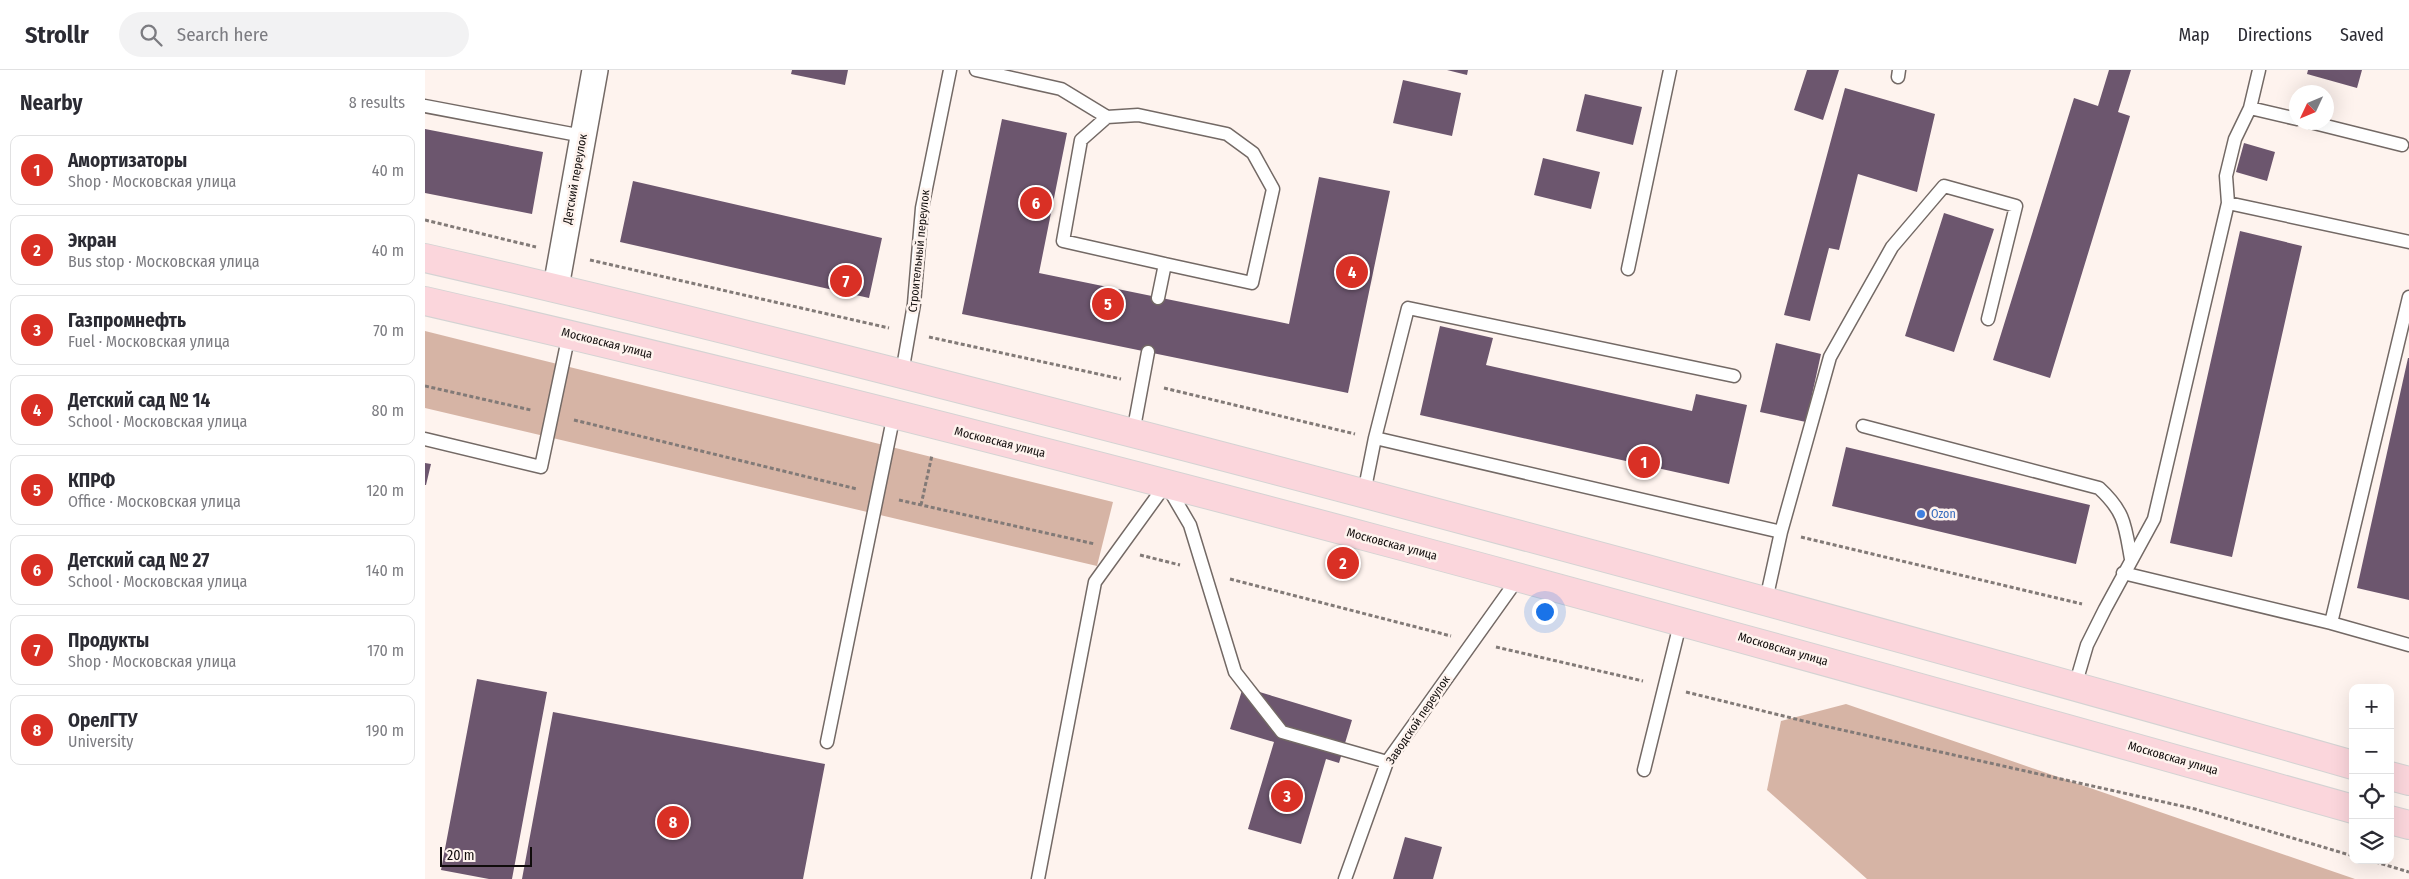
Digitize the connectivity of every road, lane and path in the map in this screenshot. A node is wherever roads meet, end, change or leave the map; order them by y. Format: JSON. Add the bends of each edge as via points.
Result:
{"nodes":[{"id":1,"x":595,"y":70,"type":"edge"},
{"id":2,"x":950,"y":70,"type":"edge"},
{"id":3,"x":976,"y":70,"type":"edge"},
{"id":4,"x":1670,"y":70,"type":"edge"},
{"id":5,"x":2259,"y":70,"type":"edge"},
{"id":6,"x":425,"y":106,"type":"edge"},
{"id":7,"x":2250,"y":108,"type":"junction"},
{"id":8,"x":2289,"y":117,"type":"edge"},
{"id":9,"x":1107,"y":118,"type":"junction"},
{"id":10,"x":2334,"y":128,"type":"edge"},
{"id":11,"x":583,"y":136,"type":"junction"},
{"id":12,"x":2402,"y":145,"type":"dead end"},
{"id":13,"x":2228,"y":203,"type":"junction"},
{"id":14,"x":2409,"y":242,"type":"edge"},
{"id":15,"x":425,"y":258,"type":"edge"},
{"id":16,"x":1165,"y":264,"type":"junction"},
{"id":17,"x":1628,"y":269,"type":"dead end"},
{"id":18,"x":555,"y":287,"type":"junction"},
{"id":19,"x":2409,"y":297,"type":"edge"},
{"id":20,"x":1158,"y":298,"type":"dead end"},
{"id":21,"x":425,"y":301,"type":"edge"},
{"id":22,"x":1988,"y":320,"type":"dead end"},
{"id":23,"x":569,"y":334,"type":"junction"},
{"id":24,"x":1147,"y":352,"type":"dead end"},
{"id":25,"x":902,"y":373,"type":"junction"},
{"id":26,"x":1734,"y":376,"type":"dead end"},
{"id":27,"x":425,"y":386,"type":"edge"},
{"id":28,"x":894,"y":414,"type":"junction"},
{"id":29,"x":552,"y":415,"type":"junction"},
{"id":30,"x":1863,"y":426,"type":"dead end"},
{"id":31,"x":1133,"y":433,"type":"junction"},
{"id":32,"x":1375,"y":438,"type":"junction"},
{"id":33,"x":425,"y":439,"type":"edge"},
{"id":34,"x":933,"y":453,"type":"dead end"},
{"id":35,"x":1166,"y":484,"type":"junction"},
{"id":36,"x":1364,"y":493,"type":"junction"},
{"id":37,"x":878,"y":494,"type":"junction"},
{"id":38,"x":921,"y":505,"type":"junction"},
{"id":39,"x":1781,"y":532,"type":"junction"},
{"id":40,"x":1119,"y":549,"type":"junction"},
{"id":41,"x":2131,"y":559,"type":"junction"},
{"id":42,"x":1205,"y":572,"type":"junction"},
{"id":43,"x":2123,"y":573,"type":"junction"},
{"id":44,"x":1519,"y":577,"type":"junction"},
{"id":45,"x":1766,"y":600,"type":"junction"},
{"id":46,"x":2105,"y":609,"type":"junction"},
{"id":47,"x":1681,"y":620,"type":"junction"},
{"id":48,"x":2331,"y":623,"type":"junction"},
{"id":49,"x":1472,"y":642,"type":"junction"},
{"id":50,"x":2409,"y":645,"type":"edge"},
{"id":51,"x":1664,"y":686,"type":"junction"},
{"id":52,"x":2075,"y":686,"type":"junction"},
{"id":53,"x":827,"y":742,"type":"dead end"},
{"id":54,"x":1387,"y":762,"type":"junction"},
{"id":55,"x":2349,"y":764,"type":"edge"},
{"id":56,"x":1644,"y":770,"type":"dead end"},
{"id":57,"x":2349,"y":808,"type":"edge"},
{"id":58,"x":2394,"y":821,"type":"edge"},
{"id":59,"x":2409,"y":826,"type":"edge"},
{"id":60,"x":2349,"y":855,"type":"edge"},
{"id":61,"x":2382,"y":864,"type":"edge"},
{"id":62,"x":2409,"y":872,"type":"edge"},
{"id":63,"x":1038,"y":879,"type":"edge"},
{"id":64,"x":1345,"y":879,"type":"edge"}],
"edges":[{"from":1,"to":11,"type":"street","name":"Детский переулок"},
{"from":2,"to":25,"type":"lane","name":"Строительный переулок","via":[[922,208],[914,304]]},
{"from":3,"to":9,"type":"lane","via":[[1061,89]]},
{"from":4,"to":17,"type":"lane"},
{"from":5,"to":7,"type":"lane"},
{"from":6,"to":11,"type":"lane"},
{"from":7,"to":8,"type":"lane"},
{"from":7,"to":13,"type":"lane","via":[[2235,138],[2230,157],[2226,176]]},
{"from":9,"to":16,"type":"lane","via":[[1081,140],[1063,242]]},
{"from":9,"to":16,"type":"lane","via":[[1138,115],[1227,134],[1253,152],[1273,189],[1252,283]]},
{"from":10,"to":12,"type":"lane"},
{"from":11,"to":18,"type":"street","name":"Детский переулок"},
{"from":13,"to":14,"type":"lane"},
{"from":13,"to":41,"type":"lane","via":[[2155,519]]},
{"from":15,"to":18,"type":"main road"},
{"from":16,"to":20,"type":"lane"},
{"from":18,"to":25,"type":"main road"},
{"from":19,"to":48,"type":"lane"},
{"from":21,"to":23,"type":"main road","name":"Московская улица"},
{"from":22,"to":39,"type":"lane","via":[[2016,206],[1944,186],[1892,247],[1830,358]]},
{"from":23,"to":28,"type":"main road","name":"Московская улица"},
{"from":23,"to":29,"type":"lane"},
{"from":24,"to":31,"type":"lane"},
{"from":25,"to":28,"type":"main road"},
{"from":25,"to":31,"type":"main road"},
{"from":26,"to":32,"type":"lane","via":[[1408,308]]},
{"from":27,"to":29,"type":"path"},
{"from":28,"to":35,"type":"main road","name":"Московская улица"},
{"from":28,"to":37,"type":"lane"},
{"from":29,"to":33,"type":"lane","via":[[541,467]]},
{"from":29,"to":37,"type":"path"},
{"from":30,"to":41,"type":"lane","via":[[2099,488],[2124,520]]},
{"from":31,"to":36,"type":"main road"},
{"from":32,"to":36,"type":"lane"},
{"from":32,"to":39,"type":"lane"},
{"from":34,"to":38,"type":"path"},
{"from":35,"to":40,"type":"lane"},
{"from":35,"to":42,"type":"lane","via":[[1191,525]]},
{"from":35,"to":44,"type":"main road","name":"Московская улица"},
{"from":36,"to":45,"type":"main road"},
{"from":37,"to":38,"type":"path"},
{"from":37,"to":53,"type":"lane"},
{"from":38,"to":40,"type":"path"},
{"from":39,"to":45,"type":"lane"},
{"from":39,"to":46,"type":"path"},
{"from":40,"to":42,"type":"path"},
{"from":40,"to":63,"type":"lane","via":[[1095,582]]},
{"from":41,"to":43,"type":"lane"},
{"from":42,"to":49,"type":"path"},
{"from":42,"to":54,"type":"lane","via":[[1235,672],[1282,732]]},
{"from":43,"to":46,"type":"lane"},
{"from":43,"to":48,"type":"lane"},
{"from":44,"to":47,"type":"main road","name":"Московская улица"},
{"from":44,"to":49,"type":"lane","name":"Заводской переулок"},
{"from":45,"to":52,"type":"main road"},
{"from":46,"to":52,"type":"lane","via":[[2087,645]]},
{"from":47,"to":51,"type":"lane"},
{"from":47,"to":57,"type":"main road","name":"Московская улица"},
{"from":48,"to":50,"type":"lane"},
{"from":49,"to":51,"type":"path"},
{"from":49,"to":54,"type":"lane","name":"Заводской переулок"},
{"from":51,"to":56,"type":"lane"},
{"from":51,"to":60,"type":"path","via":[[2195,810]]},
{"from":52,"to":55,"type":"main road"},
{"from":54,"to":64,"type":"lane","name":"Заводской переулок"},
{"from":58,"to":59,"type":"main road"},
{"from":61,"to":62,"type":"path"}]}
